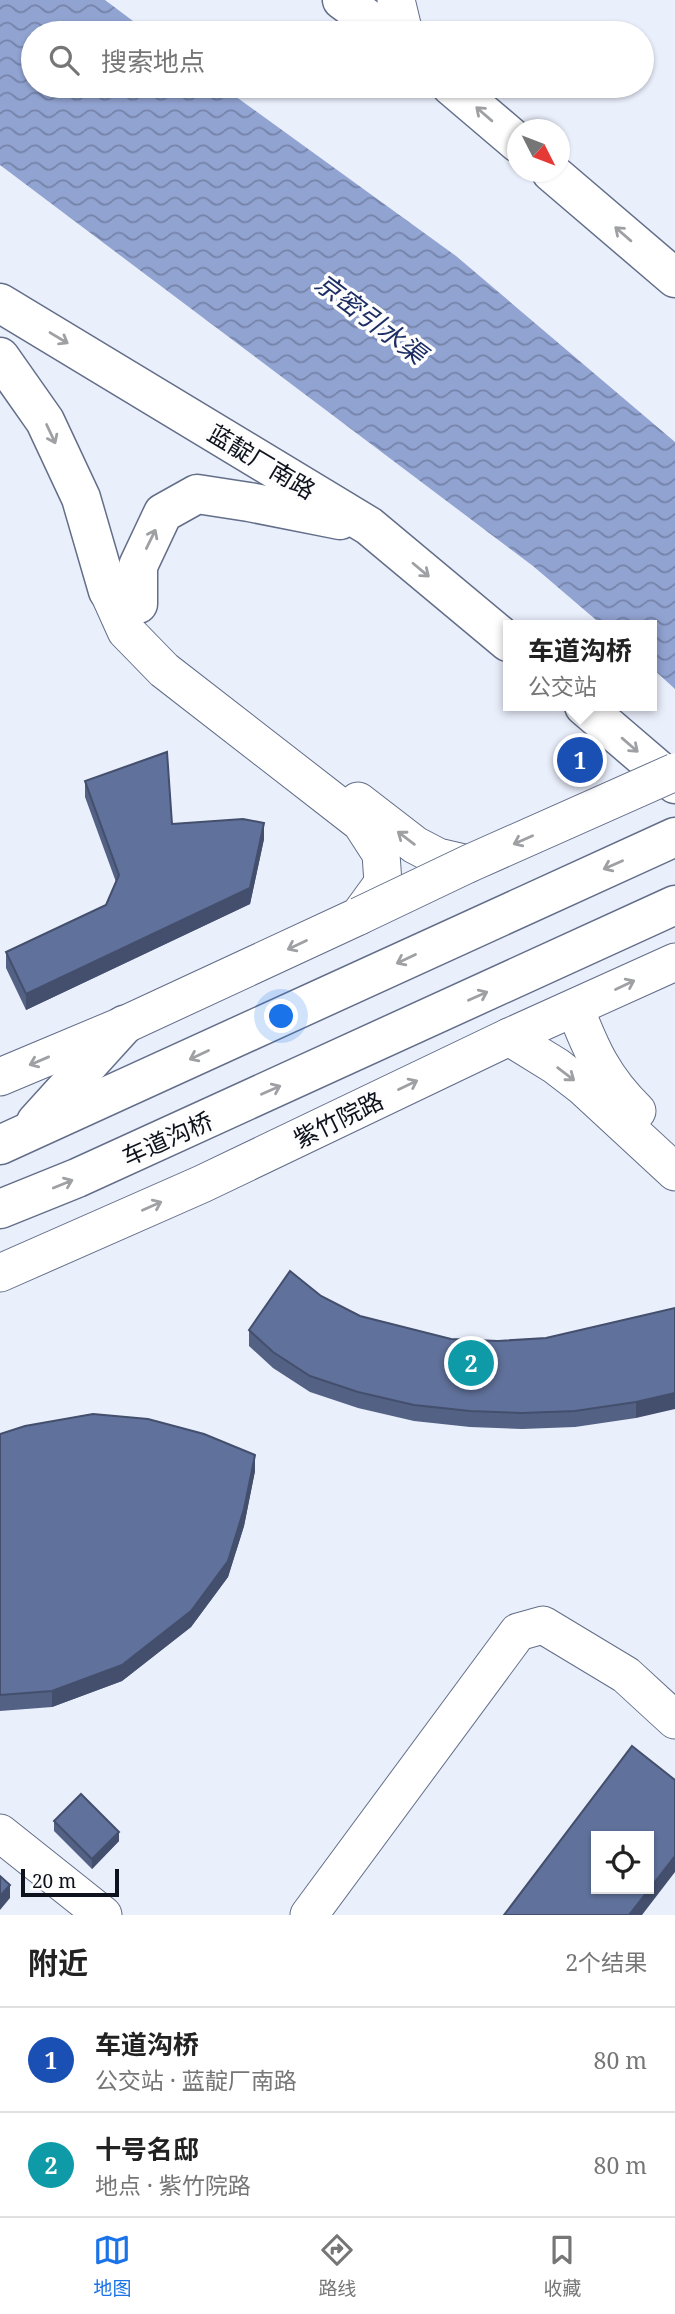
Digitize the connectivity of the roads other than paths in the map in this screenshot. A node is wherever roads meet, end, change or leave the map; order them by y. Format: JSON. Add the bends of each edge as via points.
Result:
{"nodes":[{"id":1,"x":342,"y":0,"type":"edge"},
{"id":2,"x":396,"y":0,"type":"edge"},
{"id":3,"x":371,"y":21,"type":"edge"},
{"id":4,"x":401,"y":21,"type":"edge"},
{"id":5,"x":465,"y":98,"type":"edge"},
{"id":6,"x":507,"y":134,"type":"edge"},
{"id":7,"x":563,"y":182,"type":"edge"},
{"id":8,"x":675,"y":278,"type":"edge"},
{"id":9,"x":0,"y":303,"type":"edge"},
{"id":10,"x":0,"y":357,"type":"edge"},
{"id":11,"x":369,"y":526,"type":"junction"},
{"id":12,"x":123,"y":598,"type":"junction"},
{"id":13,"x":503,"y":638,"type":"edge"},
{"id":14,"x":590,"y":711,"type":"edge"},
{"id":15,"x":274,"y":745,"type":"junction"},
{"id":16,"x":675,"y":772,"type":"edge"},
{"id":17,"x":675,"y":784,"type":"edge"},
{"id":18,"x":675,"y":837,"type":"edge"},
{"id":19,"x":468,"y":864,"type":"junction"},
{"id":20,"x":675,"y":905,"type":"edge"},
{"id":21,"x":359,"y":916,"type":"junction"},
{"id":22,"x":675,"y":962,"type":"edge"},
{"id":23,"x":575,"y":1008,"type":"junction"},
{"id":24,"x":124,"y":1025,"type":"junction"},
{"id":25,"x":509,"y":1037,"type":"junction"},
{"id":26,"x":0,"y":1077,"type":"edge"},
{"id":27,"x":12,"y":1140,"type":"edge"},
{"id":28,"x":674,"y":1163,"type":"edge"},
{"id":29,"x":0,"y":1209,"type":"edge"},
{"id":30,"x":0,"y":1273,"type":"edge"},
{"id":31,"x":675,"y":1720,"type":"edge"},
{"id":32,"x":0,"y":1833,"type":"edge"},
{"id":33,"x":103,"y":1915,"type":"edge"},
{"id":34,"x":309,"y":1915,"type":"edge"}],
"edges":[{"from":1,"to":3,"type":"highway"},
{"from":2,"to":4,"type":"street"},
{"from":6,"to":5,"type":"highway","one_way":true},
{"from":8,"to":7,"type":"highway","one_way":true},
{"from":9,"to":11,"type":"highway","name":"蓝靛厂南路","one_way":true},
{"from":10,"to":12,"type":"highway","one_way":true,"via":[[45,421]]},
{"from":12,"to":11,"type":"highway","one_way":true,"via":[[163,513],[197,494]]},
{"from":11,"to":13,"type":"highway","name":"蓝靛厂南路","one_way":true},
{"from":12,"to":15,"type":"street","via":[[126,631],[164,670]]},
{"from":14,"to":17,"type":"highway","one_way":true},
{"from":19,"to":15,"type":"street","one_way":true,"via":[[415,845]]},
{"from":15,"to":21,"type":"street","via":[[361,822],[381,854],[383,883]]},
{"from":16,"to":19,"type":"street","one_way":true,"bridge":true},
{"from":18,"to":27,"type":"highway","one_way":true},
{"from":19,"to":21,"type":"street","bridge":true},
{"from":29,"to":20,"type":"highway","name":"车道沟桥","one_way":true,"via":[[78,1178]]},
{"from":21,"to":24,"type":"street","one_way":true},
{"from":23,"to":22,"type":"street","name":"紫竹院路","one_way":true},
{"from":23,"to":25,"type":"street","name":"紫竹院路"},
{"from":23,"to":28,"type":"street","via":[[594,1057]]},
{"from":24,"to":26,"type":"street","one_way":true},
{"from":24,"to":27,"type":"highway"},
{"from":25,"to":28,"type":"street","one_way":true,"via":[[556,1066]]},
{"from":30,"to":25,"type":"street","name":"紫竹院路","one_way":true,"via":[[202,1184]]},
{"from":31,"to":34,"type":"street","via":[[626,1675],[543,1625],[518,1633]]},
{"from":32,"to":33,"type":"street"}]}
